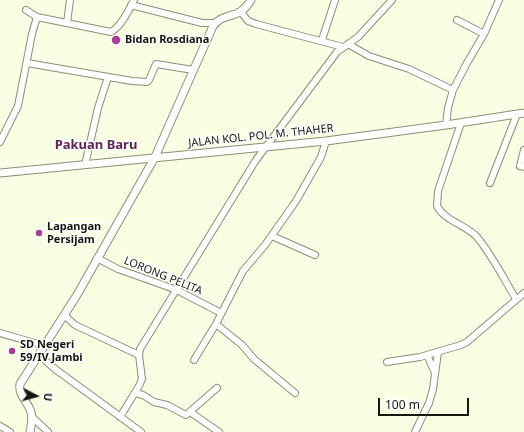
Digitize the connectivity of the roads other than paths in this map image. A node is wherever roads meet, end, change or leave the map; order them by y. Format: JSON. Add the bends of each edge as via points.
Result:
{"nodes":[{"id":1,"x":70,"y":0,"type":"edge"},
{"id":2,"x":251,"y":0,"type":"edge"},
{"id":3,"x":335,"y":0,"type":"edge"},
{"id":4,"x":392,"y":0,"type":"edge"},
{"id":5,"x":499,"y":0,"type":"edge"},
{"id":6,"x":133,"y":3,"type":"edge"},
{"id":7,"x":26,"y":10,"type":"dead end"},
{"id":8,"x":241,"y":12,"type":"junction"},
{"id":9,"x":38,"y":17,"type":"junction"},
{"id":10,"x":457,"y":20,"type":"dead end"},
{"id":11,"x":67,"y":23,"type":"junction"},
{"id":12,"x":216,"y":23,"type":"junction"},
{"id":13,"x":484,"y":34,"type":"junction"},
{"id":14,"x":322,"y":40,"type":"junction"},
{"id":15,"x":345,"y":45,"type":"junction"},
{"id":16,"x":27,"y":63,"type":"junction"},
{"id":17,"x":193,"y":70,"type":"junction"},
{"id":18,"x":108,"y":77,"type":"junction"},
{"id":19,"x":453,"y":90,"type":"junction"},
{"id":20,"x":520,"y":113,"type":"edge"},
{"id":21,"x":461,"y":123,"type":"junction"},
{"id":22,"x":446,"y":125,"type":"junction"},
{"id":23,"x":326,"y":141,"type":"junction"},
{"id":24,"x":0,"y":142,"type":"edge"},
{"id":25,"x":265,"y":148,"type":"junction"},
{"id":26,"x":524,"y":150,"type":"edge"},
{"id":27,"x":155,"y":157,"type":"junction"},
{"id":28,"x":85,"y":165,"type":"junction"},
{"id":29,"x":522,"y":166,"type":"edge"},
{"id":30,"x":0,"y":173,"type":"edge"},
{"id":31,"x":490,"y":183,"type":"dead end"},
{"id":32,"x":272,"y":236,"type":"junction"},
{"id":33,"x":315,"y":255,"type":"dead end"},
{"id":34,"x":97,"y":258,"type":"junction"},
{"id":35,"x":177,"y":290,"type":"junction"},
{"id":36,"x":524,"y":293,"type":"edge"},
{"id":37,"x":516,"y":299,"type":"junction"},
{"id":38,"x":221,"y":313,"type":"junction"},
{"id":39,"x":64,"y":316,"type":"junction"},
{"id":40,"x":216,"y":324,"type":"junction"},
{"id":41,"x":0,"y":333,"type":"edge"},
{"id":42,"x":45,"y":346,"type":"junction"},
{"id":43,"x":438,"y":352,"type":"junction"},
{"id":44,"x":39,"y":355,"type":"junction"},
{"id":45,"x":139,"y":355,"type":"junction"},
{"id":46,"x":427,"y":355,"type":"junction"},
{"id":47,"x":194,"y":360,"type":"dead end"},
{"id":48,"x":387,"y":362,"type":"dead end"},
{"id":49,"x":435,"y":373,"type":"junction"},
{"id":50,"x":217,"y":388,"type":"dead end"},
{"id":51,"x":135,"y":393,"type":"junction"},
{"id":52,"x":295,"y":393,"type":"dead end"},
{"id":53,"x":190,"y":412,"type":"junction"},
{"id":54,"x":32,"y":417,"type":"junction"},
{"id":55,"x":120,"y":417,"type":"junction"},
{"id":56,"x":0,"y":426,"type":"edge"},
{"id":57,"x":10,"y":432,"type":"edge"},
{"id":58,"x":30,"y":432,"type":"edge"},
{"id":59,"x":48,"y":432,"type":"edge"},
{"id":60,"x":140,"y":432,"type":"edge"},
{"id":61,"x":219,"y":432,"type":"edge"},
{"id":62,"x":414,"y":432,"type":"edge"}],
"edges":[{"from":1,"to":11,"type":"street"},
{"from":2,"to":8,"type":"street"},
{"from":3,"to":14,"type":"street"},
{"from":4,"to":15,"type":"street","via":[[363,32]]},
{"from":5,"to":13,"type":"street"},
{"from":6,"to":11,"type":"street","via":[[122,21],[111,32]]},
{"from":6,"to":12,"type":"street","via":[[202,23]]},
{"from":7,"to":9,"type":"street"},
{"from":8,"to":12,"type":"street","via":[[219,19]]},
{"from":8,"to":14,"type":"street","via":[[248,21],[256,24]]},
{"from":9,"to":11,"type":"street"},
{"from":9,"to":16,"type":"street"},
{"from":10,"to":13,"type":"street"},
{"from":12,"to":17,"type":"street"},
{"from":13,"to":19,"type":"street"},
{"from":14,"to":15,"type":"street"},
{"from":15,"to":19,"type":"street","via":[[408,69]]},
{"from":15,"to":25,"type":"street","via":[[337,52]]},
{"from":16,"to":18,"type":"street"},
{"from":16,"to":24,"type":"street","via":[[18,106]]},
{"from":17,"to":18,"type":"street","via":[[158,64],[155,65],[147,82]]},
{"from":17,"to":27,"type":"street"},
{"from":18,"to":28,"type":"street"},
{"from":19,"to":22,"type":"street"},
{"from":20,"to":21,"type":"street","name":"JALAN KOL. POL. M. THAHER"},
{"from":20,"to":31,"type":"street"},
{"from":21,"to":22,"type":"street","name":"JALAN KOL. POL. M. THAHER"},
{"from":21,"to":37,"type":"street","via":[[438,191],[437,206],[442,213],[468,229],[480,241]]},
{"from":22,"to":23,"type":"street","name":"JALAN KOL. POL. M. THAHER"},
{"from":23,"to":25,"type":"street","name":"JALAN KOL. POL. M. THAHER"},
{"from":23,"to":32,"type":"street","via":[[321,157],[296,201]]},
{"from":25,"to":27,"type":"street","name":"JALAN KOL. POL. M. THAHER"},
{"from":25,"to":35,"type":"street"},
{"from":26,"to":29,"type":"street"},
{"from":27,"to":28,"type":"street","name":"JALAN KOL. POL. M. THAHER"},
{"from":27,"to":34,"type":"street"},
{"from":28,"to":30,"type":"street","name":"JALAN KOL. POL. M. THAHER"},
{"from":32,"to":33,"type":"street"},
{"from":32,"to":38,"type":"street","via":[[243,271]]},
{"from":34,"to":35,"type":"street","name":"LORONG PELITA","via":[[118,269]]},
{"from":34,"to":39,"type":"street"},
{"from":35,"to":38,"type":"street","name":"LORONG PELITA"},
{"from":35,"to":45,"type":"street"},
{"from":36,"to":37,"type":"street"},
{"from":37,"to":43,"type":"street","via":[[467,342]]},
{"from":38,"to":40,"type":"street"},
{"from":39,"to":42,"type":"street"},
{"from":39,"to":45,"type":"street","via":[[75,325]]},
{"from":40,"to":47,"type":"street"},
{"from":40,"to":52,"type":"street"},
{"from":41,"to":42,"type":"street"},
{"from":42,"to":44,"type":"street"},
{"from":43,"to":46,"type":"street"},
{"from":43,"to":49,"type":"street"},
{"from":44,"to":54,"type":"street","via":[[20,386]]},
{"from":44,"to":55,"type":"street","via":[[55,370]]},
{"from":45,"to":51,"type":"street","via":[[142,379]]},
{"from":46,"to":48,"type":"street"},
{"from":46,"to":49,"type":"street"},
{"from":49,"to":62,"type":"street","via":[[429,403]]},
{"from":50,"to":53,"type":"street"},
{"from":51,"to":53,"type":"street","via":[[186,415]]},
{"from":51,"to":55,"type":"street"},
{"from":53,"to":61,"type":"street"},
{"from":54,"to":58,"type":"street"},
{"from":54,"to":59,"type":"street"},
{"from":55,"to":60,"type":"street"},
{"from":56,"to":57,"type":"street"}]}
